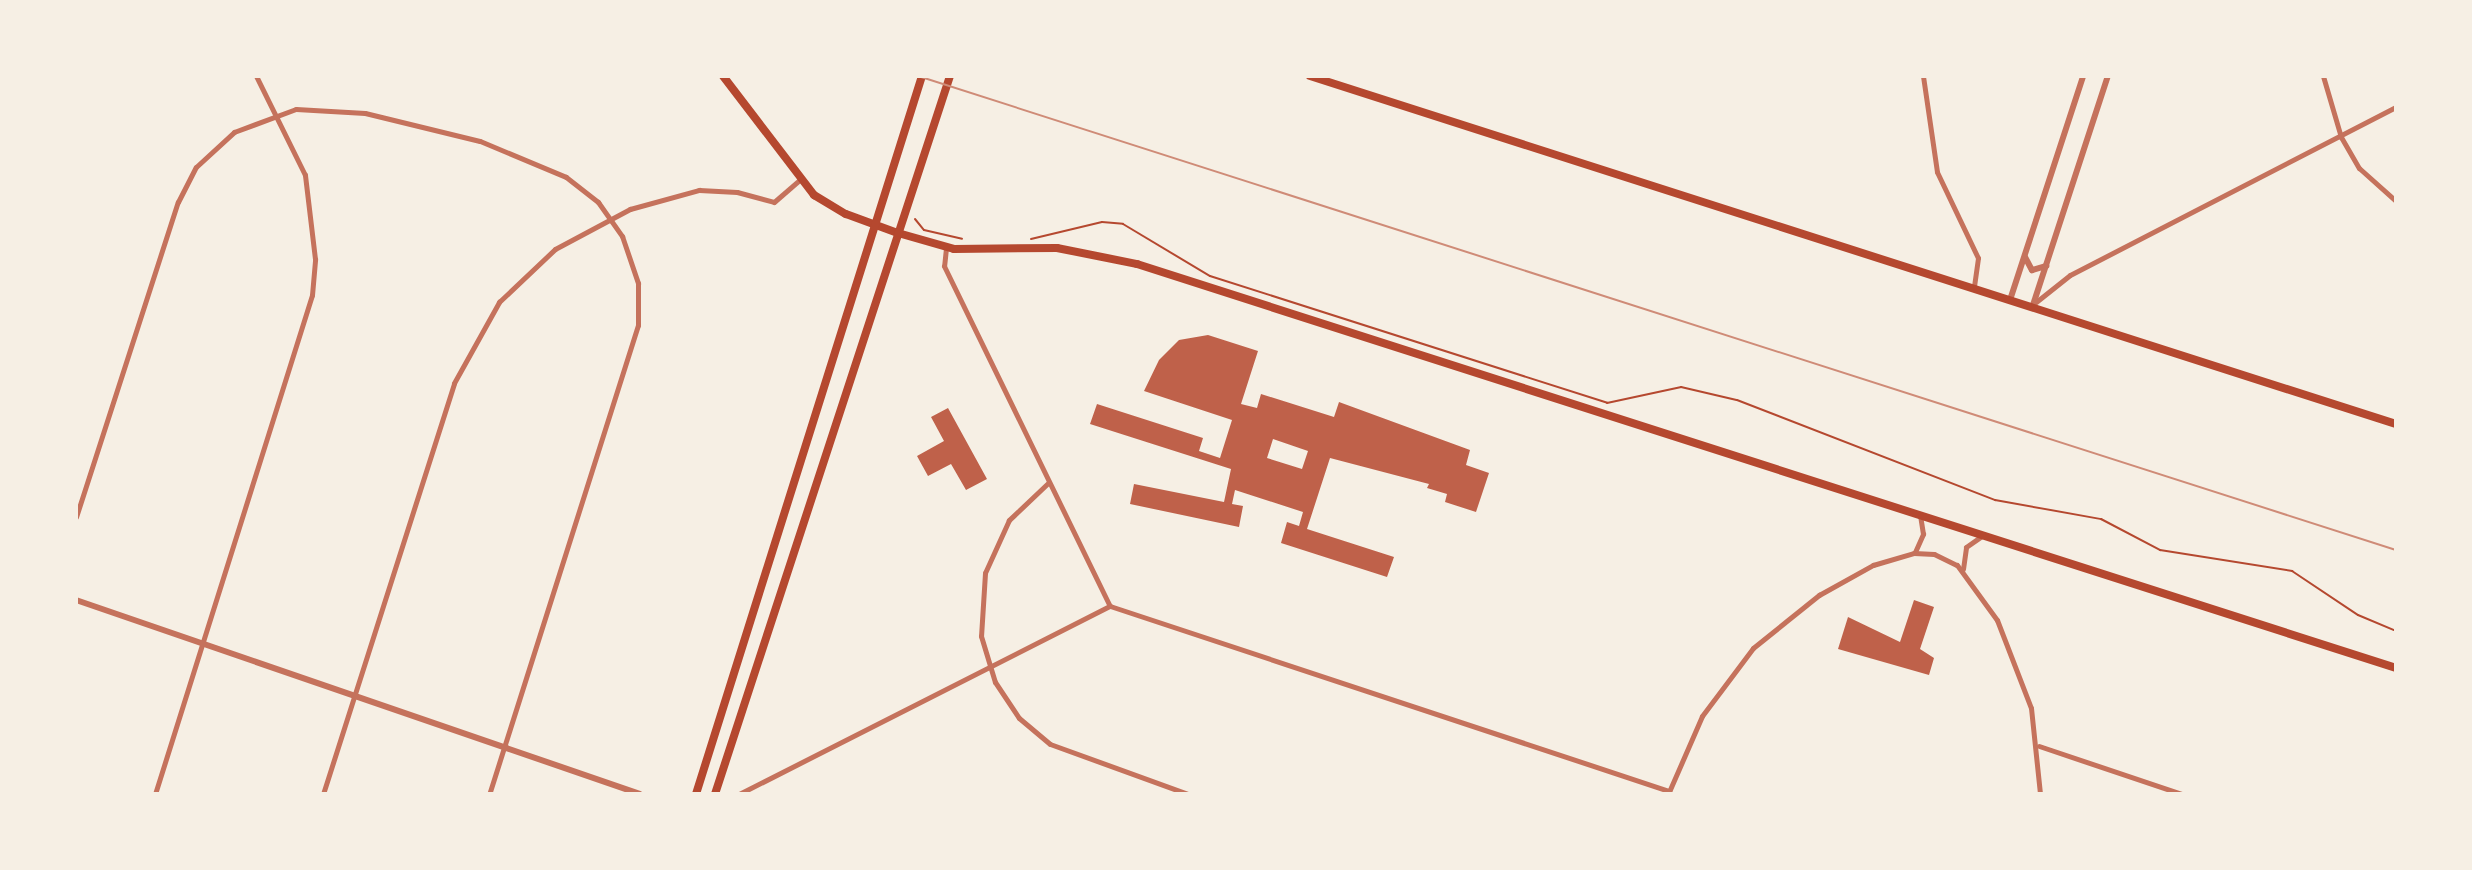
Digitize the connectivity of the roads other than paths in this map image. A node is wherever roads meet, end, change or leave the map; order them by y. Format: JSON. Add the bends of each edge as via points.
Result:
{"nodes":[{"id":1,"x":256,"y":76,"type":"edge"},
{"id":2,"x":723,"y":76,"type":"edge"},
{"id":3,"x":922,"y":76,"type":"edge"},
{"id":4,"x":950,"y":76,"type":"edge"},
{"id":5,"x":1310,"y":76,"type":"edge"},
{"id":6,"x":1923,"y":76,"type":"edge"},
{"id":7,"x":2083,"y":76,"type":"edge"},
{"id":8,"x":2108,"y":76,"type":"edge"},
{"id":9,"x":2323,"y":76,"type":"edge"},
{"id":10,"x":2396,"y":107,"type":"edge"},
{"id":11,"x":276,"y":113,"type":"junction"},
{"id":12,"x":2341,"y":137,"type":"junction"},
{"id":13,"x":800,"y":179,"type":"junction"},
{"id":14,"x":2396,"y":201,"type":"edge"},
{"id":15,"x":611,"y":217,"type":"junction"},
{"id":16,"x":877,"y":226,"type":"junction"},
{"id":17,"x":898,"y":233,"type":"junction"},
{"id":18,"x":946,"y":248,"type":"junction"},
{"id":19,"x":2025,"y":257,"type":"junction"},
{"id":20,"x":2046,"y":266,"type":"junction"},
{"id":21,"x":1974,"y":289,"type":"junction"},
{"id":22,"x":2010,"y":300,"type":"junction"},
{"id":23,"x":2032,"y":308,"type":"junction"},
{"id":24,"x":2396,"y":424,"type":"edge"},
{"id":25,"x":1048,"y":483,"type":"junction"},
{"id":26,"x":1919,"y":515,"type":"junction"},
{"id":27,"x":76,"y":517,"type":"edge"},
{"id":28,"x":1982,"y":535,"type":"junction"},
{"id":29,"x":1914,"y":553,"type":"junction"},
{"id":30,"x":1963,"y":570,"type":"junction"},
{"id":31,"x":76,"y":600,"type":"edge"},
{"id":32,"x":1110,"y":606,"type":"junction"},
{"id":33,"x":203,"y":644,"type":"junction"},
{"id":34,"x":988,"y":666,"type":"junction"},
{"id":35,"x":2396,"y":668,"type":"edge"},
{"id":36,"x":354,"y":696,"type":"junction"},
{"id":37,"x":2039,"y":746,"type":"junction"},
{"id":38,"x":504,"y":747,"type":"junction"},
{"id":39,"x":1668,"y":793,"type":"edge"},
{"id":40,"x":155,"y":794,"type":"edge"},
{"id":41,"x":323,"y":794,"type":"edge"},
{"id":42,"x":489,"y":794,"type":"edge"},
{"id":43,"x":640,"y":794,"type":"edge"},
{"id":44,"x":696,"y":794,"type":"edge"},
{"id":45,"x":715,"y":794,"type":"edge"},
{"id":46,"x":739,"y":794,"type":"edge"},
{"id":47,"x":1188,"y":794,"type":"edge"},
{"id":48,"x":2040,"y":794,"type":"edge"},
{"id":49,"x":2182,"y":794,"type":"edge"}],
"edges":[{"from":1,"to":11,"type":"street"},
{"from":2,"to":13,"type":"main road"},
{"from":3,"to":16,"type":"main road"},
{"from":4,"to":17,"type":"main road"},
{"from":5,"to":21,"type":"main road"},
{"from":6,"to":21,"type":"street","via":[[1937,172],[1978,258]]},
{"from":7,"to":19,"type":"street"},
{"from":8,"to":20,"type":"street"},
{"from":9,"to":12,"type":"street"},
{"from":10,"to":12,"type":"street"},
{"from":11,"to":15,"type":"street","via":[[329,109],[446,130],[566,177]]},
{"from":11,"to":27,"type":"street","via":[[222,141],[189,176]]},
{"from":11,"to":33,"type":"street","via":[[305,175],[315,259],[312,295]]},
{"from":12,"to":14,"type":"street","via":[[2361,171]]},
{"from":12,"to":23,"type":"street","via":[[2070,275]]},
{"from":13,"to":15,"type":"street","via":[[774,202],[737,192],[699,190]]},
{"from":13,"to":16,"type":"main road","via":[[823,203]]},
{"from":15,"to":36,"type":"street","via":[[555,249],[518,280],[465,356]]},
{"from":15,"to":38,"type":"street","via":[[638,283],[635,339]]},
{"from":16,"to":17,"type":"main road"},
{"from":16,"to":44,"type":"main road"},
{"from":17,"to":18,"type":"main road"},
{"from":17,"to":45,"type":"main road"},
{"from":18,"to":25,"type":"street","via":[[944,266]]},
{"from":18,"to":26,"type":"main road","via":[[1057,248],[1137,264]]},
{"from":19,"to":20,"type":"street","via":[[2032,270]]},
{"from":19,"to":22,"type":"street"},
{"from":20,"to":23,"type":"street"},
{"from":21,"to":22,"type":"main road"},
{"from":22,"to":23,"type":"main road"},
{"from":23,"to":24,"type":"main road"},
{"from":25,"to":32,"type":"street"},
{"from":25,"to":34,"type":"street","via":[[1009,520],[989,559],[979,610]]},
{"from":26,"to":28,"type":"main road"},
{"from":26,"to":29,"type":"street","via":[[1923,534]]},
{"from":28,"to":30,"type":"street","via":[[1966,547]]},
{"from":28,"to":35,"type":"main road"},
{"from":29,"to":30,"type":"street","via":[[1941,557]]},
{"from":29,"to":39,"type":"street","via":[[1873,565],[1819,595],[1753,648],[1702,716]]},
{"from":30,"to":37,"type":"street","via":[[2011,650]]},
{"from":31,"to":33,"type":"street"},
{"from":32,"to":34,"type":"street"},
{"from":32,"to":39,"type":"street"},
{"from":33,"to":36,"type":"street"},
{"from":33,"to":40,"type":"street"},
{"from":34,"to":46,"type":"street"},
{"from":34,"to":47,"type":"street","via":[[1010,708],[1050,744]]},
{"from":36,"to":38,"type":"street"},
{"from":36,"to":41,"type":"street"},
{"from":37,"to":48,"type":"street"},
{"from":37,"to":49,"type":"street"},
{"from":38,"to":42,"type":"street"},
{"from":38,"to":43,"type":"street"}]}
